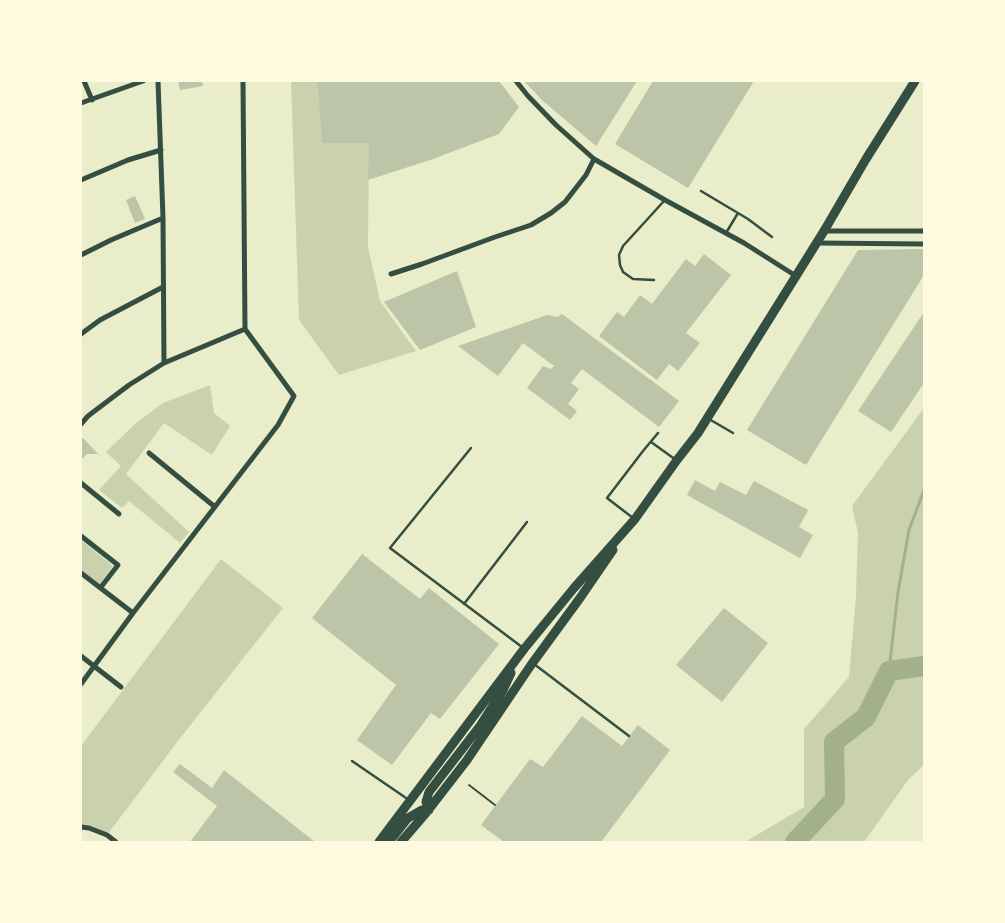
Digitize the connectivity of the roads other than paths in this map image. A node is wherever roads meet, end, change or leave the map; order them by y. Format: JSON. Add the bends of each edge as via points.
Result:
{"nodes":[{"id":1,"x":84,"y":81,"type":"edge"},
{"id":2,"x":144,"y":81,"type":"edge"},
{"id":3,"x":158,"y":81,"type":"edge"},
{"id":4,"x":243,"y":81,"type":"edge"},
{"id":5,"x":516,"y":81,"type":"edge"},
{"id":6,"x":915,"y":81,"type":"edge"},
{"id":7,"x":92,"y":100,"type":"junction"},
{"id":8,"x":81,"y":103,"type":"edge"},
{"id":9,"x":161,"y":150,"type":"junction"},
{"id":10,"x":594,"y":159,"type":"junction"},
{"id":11,"x":81,"y":180,"type":"edge"},
{"id":12,"x":701,"y":191,"type":"dead end"},
{"id":13,"x":665,"y":200,"type":"junction"},
{"id":14,"x":738,"y":213,"type":"junction"},
{"id":15,"x":163,"y":218,"type":"junction"},
{"id":16,"x":824,"y":231,"type":"junction"},
{"id":17,"x":924,"y":231,"type":"edge"},
{"id":18,"x":726,"y":233,"type":"junction"},
{"id":19,"x":772,"y":237,"type":"dead end"},
{"id":20,"x":816,"y":243,"type":"junction"},
{"id":21,"x":924,"y":244,"type":"edge"},
{"id":22,"x":81,"y":255,"type":"edge"},
{"id":23,"x":391,"y":274,"type":"dead end"},
{"id":24,"x":796,"y":276,"type":"junction"},
{"id":25,"x":654,"y":280,"type":"dead end"},
{"id":26,"x":163,"y":287,"type":"junction"},
{"id":27,"x":245,"y":329,"type":"junction"},
{"id":28,"x":81,"y":334,"type":"edge"},
{"id":29,"x":164,"y":362,"type":"junction"},
{"id":30,"x":707,"y":418,"type":"junction"},
{"id":31,"x":81,"y":424,"type":"edge"},
{"id":32,"x":658,"y":433,"type":"dead end"},
{"id":33,"x":733,"y":433,"type":"dead end"},
{"id":34,"x":650,"y":442,"type":"junction"},
{"id":35,"x":471,"y":448,"type":"dead end"},
{"id":36,"x":149,"y":453,"type":"dead end"},
{"id":37,"x":677,"y":460,"type":"junction"},
{"id":38,"x":81,"y":483,"type":"edge"},
{"id":39,"x":215,"y":507,"type":"junction"},
{"id":40,"x":120,"y":514,"type":"dead end"},
{"id":41,"x":635,"y":519,"type":"junction"},
{"id":42,"x":527,"y":522,"type":"dead end"},
{"id":43,"x":81,"y":536,"type":"edge"},
{"id":44,"x":81,"y":573,"type":"edge"},
{"id":45,"x":101,"y":587,"type":"junction"},
{"id":46,"x":464,"y":604,"type":"junction"},
{"id":47,"x":133,"y":613,"type":"junction"},
{"id":48,"x":524,"y":649,"type":"junction"},
{"id":49,"x":81,"y":656,"type":"edge"},
{"id":50,"x":533,"y":663,"type":"junction"},
{"id":51,"x":95,"y":666,"type":"junction"},
{"id":52,"x":81,"y":684,"type":"edge"},
{"id":53,"x":121,"y":687,"type":"dead end"},
{"id":54,"x":629,"y":736,"type":"dead end"},
{"id":55,"x":352,"y":761,"type":"dead end"},
{"id":56,"x":410,"y":801,"type":"junction"},
{"id":57,"x":429,"y":810,"type":"junction"},
{"id":58,"x":81,"y":828,"type":"edge"},
{"id":59,"x":116,"y":842,"type":"edge"},
{"id":60,"x":379,"y":842,"type":"edge"},
{"id":61,"x":389,"y":842,"type":"edge"},
{"id":62,"x":401,"y":842,"type":"edge"}],
"edges":[{"from":1,"to":7,"type":"street"},
{"from":2,"to":7,"type":"street"},
{"from":3,"to":9,"type":"street"},
{"from":4,"to":27,"type":"street"},
{"from":5,"to":10,"type":"street","via":[[556,126]]},
{"from":6,"to":16,"type":"main road"},
{"from":7,"to":8,"type":"street"},
{"from":9,"to":11,"type":"street"},
{"from":9,"to":15,"type":"street"},
{"from":10,"to":13,"type":"street"},
{"from":10,"to":23,"type":"street","via":[[565,202],[531,225]]},
{"from":12,"to":14,"type":"lane"},
{"from":13,"to":18,"type":"street"},
{"from":13,"to":25,"type":"lane","via":[[623,246],[619,255],[623,272],[632,279]]},
{"from":14,"to":18,"type":"lane"},
{"from":14,"to":19,"type":"lane"},
{"from":15,"to":22,"type":"street"},
{"from":15,"to":26,"type":"street"},
{"from":16,"to":17,"type":"street"},
{"from":16,"to":20,"type":"main road"},
{"from":18,"to":24,"type":"street"},
{"from":20,"to":21,"type":"street"},
{"from":20,"to":24,"type":"main road"},
{"from":24,"to":30,"type":"main road"},
{"from":26,"to":28,"type":"street","via":[[100,320]]},
{"from":26,"to":29,"type":"street"},
{"from":27,"to":29,"type":"street"},
{"from":27,"to":39,"type":"street","via":[[294,396],[278,425]]},
{"from":29,"to":31,"type":"street","via":[[129,385]]},
{"from":30,"to":33,"type":"lane"},
{"from":30,"to":37,"type":"main road"},
{"from":32,"to":34,"type":"lane"},
{"from":34,"to":37,"type":"lane"},
{"from":34,"to":41,"type":"lane","via":[[607,498]]},
{"from":35,"to":46,"type":"lane","via":[[390,548]]},
{"from":36,"to":39,"type":"street"},
{"from":37,"to":41,"type":"main road"},
{"from":38,"to":40,"type":"street"},
{"from":39,"to":47,"type":"street"},
{"from":41,"to":48,"type":"main road"},
{"from":41,"to":50,"type":"main road"},
{"from":42,"to":46,"type":"lane"},
{"from":43,"to":45,"type":"street","via":[[118,565]]},
{"from":44,"to":45,"type":"street"},
{"from":45,"to":47,"type":"street"},
{"from":46,"to":48,"type":"lane"},
{"from":47,"to":51,"type":"street"},
{"from":48,"to":56,"type":"main road"},
{"from":48,"to":57,"type":"main road","via":[[480,726],[429,792],[426,802]]},
{"from":49,"to":51,"type":"street"},
{"from":50,"to":54,"type":"lane"},
{"from":50,"to":57,"type":"main road"},
{"from":51,"to":52,"type":"street"},
{"from":51,"to":53,"type":"street"},
{"from":55,"to":56,"type":"lane"},
{"from":56,"to":60,"type":"main road"},
{"from":57,"to":61,"type":"main road","via":[[408,818]]},
{"from":57,"to":62,"type":"main road"},
{"from":58,"to":59,"type":"street","via":[[107,835]]}]}
